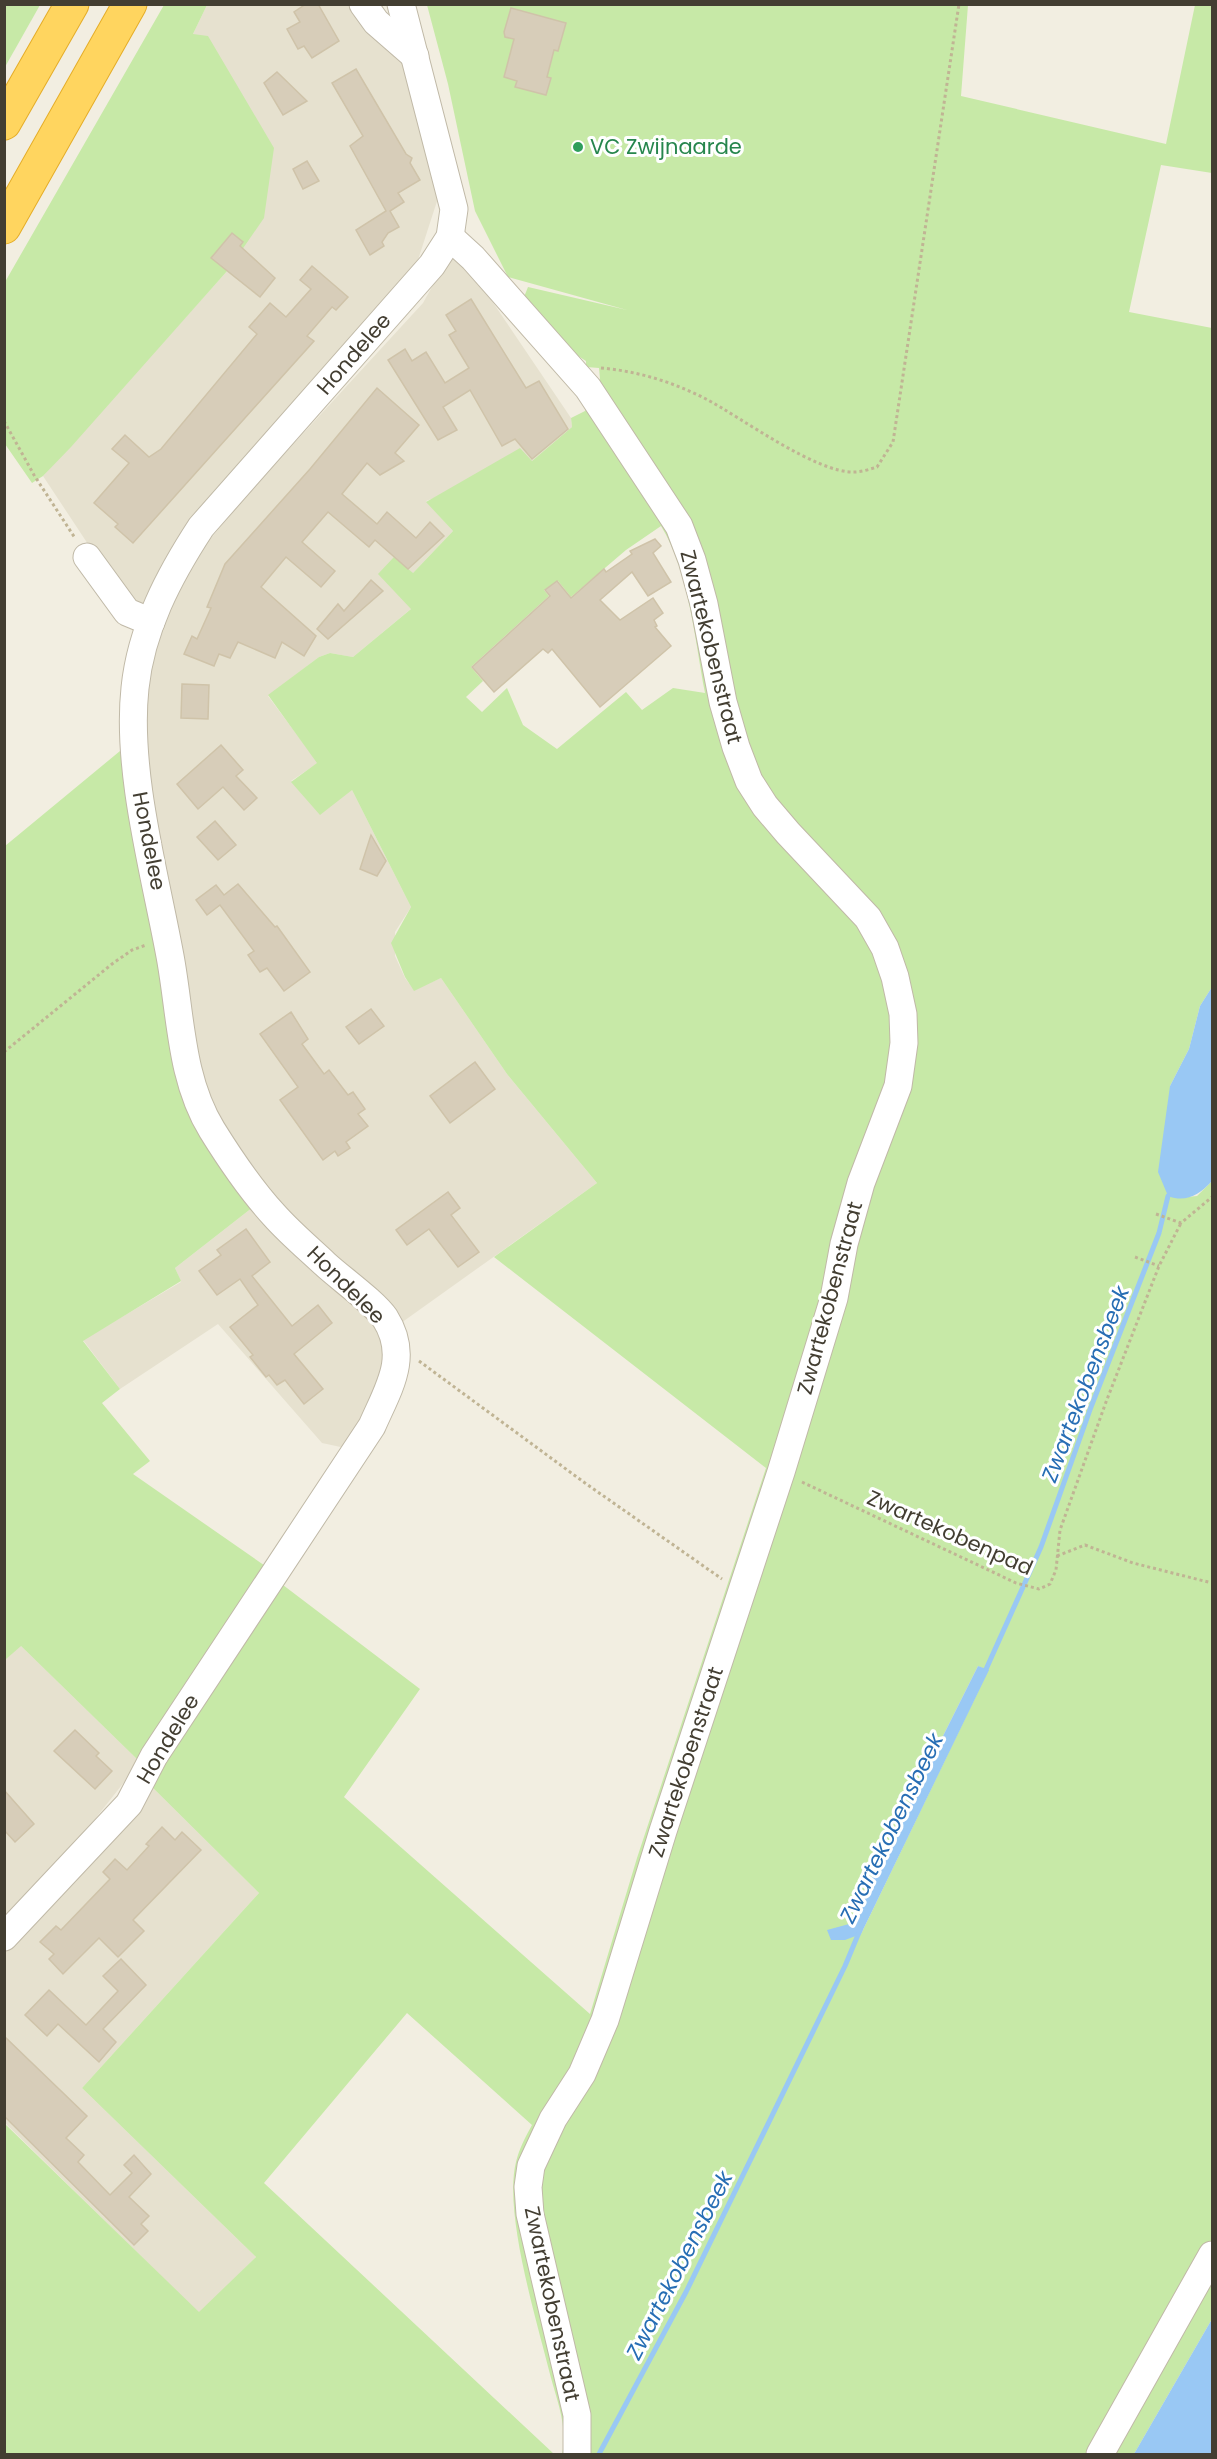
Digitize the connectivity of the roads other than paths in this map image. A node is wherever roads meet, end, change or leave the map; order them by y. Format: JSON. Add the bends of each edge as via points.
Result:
{"nodes":[{"id":1,"x":72,"y":4,"type":"edge"},
{"id":2,"x":130,"y":4,"type":"edge"},
{"id":3,"x":363,"y":4,"type":"edge"},
{"id":4,"x":401,"y":4,"type":"edge"},
{"id":5,"x":415,"y":56,"type":"junction"},
{"id":6,"x":4,"y":123,"type":"edge"},
{"id":7,"x":4,"y":227,"type":"edge"},
{"id":8,"x":450,"y":237,"type":"junction"},
{"id":9,"x":87,"y":557,"type":"road end"},
{"id":10,"x":151,"y":622,"type":"junction"},
{"id":11,"x":4,"y":1937,"type":"edge"},
{"id":12,"x":1212,"y":2254,"type":"edge"},
{"id":13,"x":577,"y":2454,"type":"edge"},
{"id":14,"x":1100,"y":2454,"type":"edge"}],
"edges":[{"from":1,"to":6,"type":"highway"},
{"from":2,"to":7,"type":"highway"},
{"from":3,"to":5,"type":"street","via":[[376,22]]},
{"from":4,"to":5,"type":"street","name":"Hondelee"},
{"from":5,"to":8,"type":"street","name":"Hondelee","via":[[454,209]]},
{"from":8,"to":10,"type":"street","name":"Hondelee","via":[[432,265],[201,527],[178,563]]},
{"from":8,"to":13,"type":"street","name":"Zwartekobenstraat","via":[[564,359],[636,458],[679,526],[704,604],[723,702],[750,781],[788,833],[868,918],[885,948],[903,1014],[904,1043],[898,1086],[861,1183],[834,1298],[781,1472],[605,2020],[582,2073],[553,2119],[531,2166],[530,2214],[577,2415]]},
{"from":9,"to":10,"type":"street","via":[[127,612]]},
{"from":10,"to":11,"type":"street","name":"Hondelee","via":[[135,687],[137,778],[186,1064],[198,1105],[274,1216],[384,1317],[398,1355],[391,1384],[372,1426],[154,1756],[129,1804]]},
{"from":12,"to":14,"type":"street"}]}
